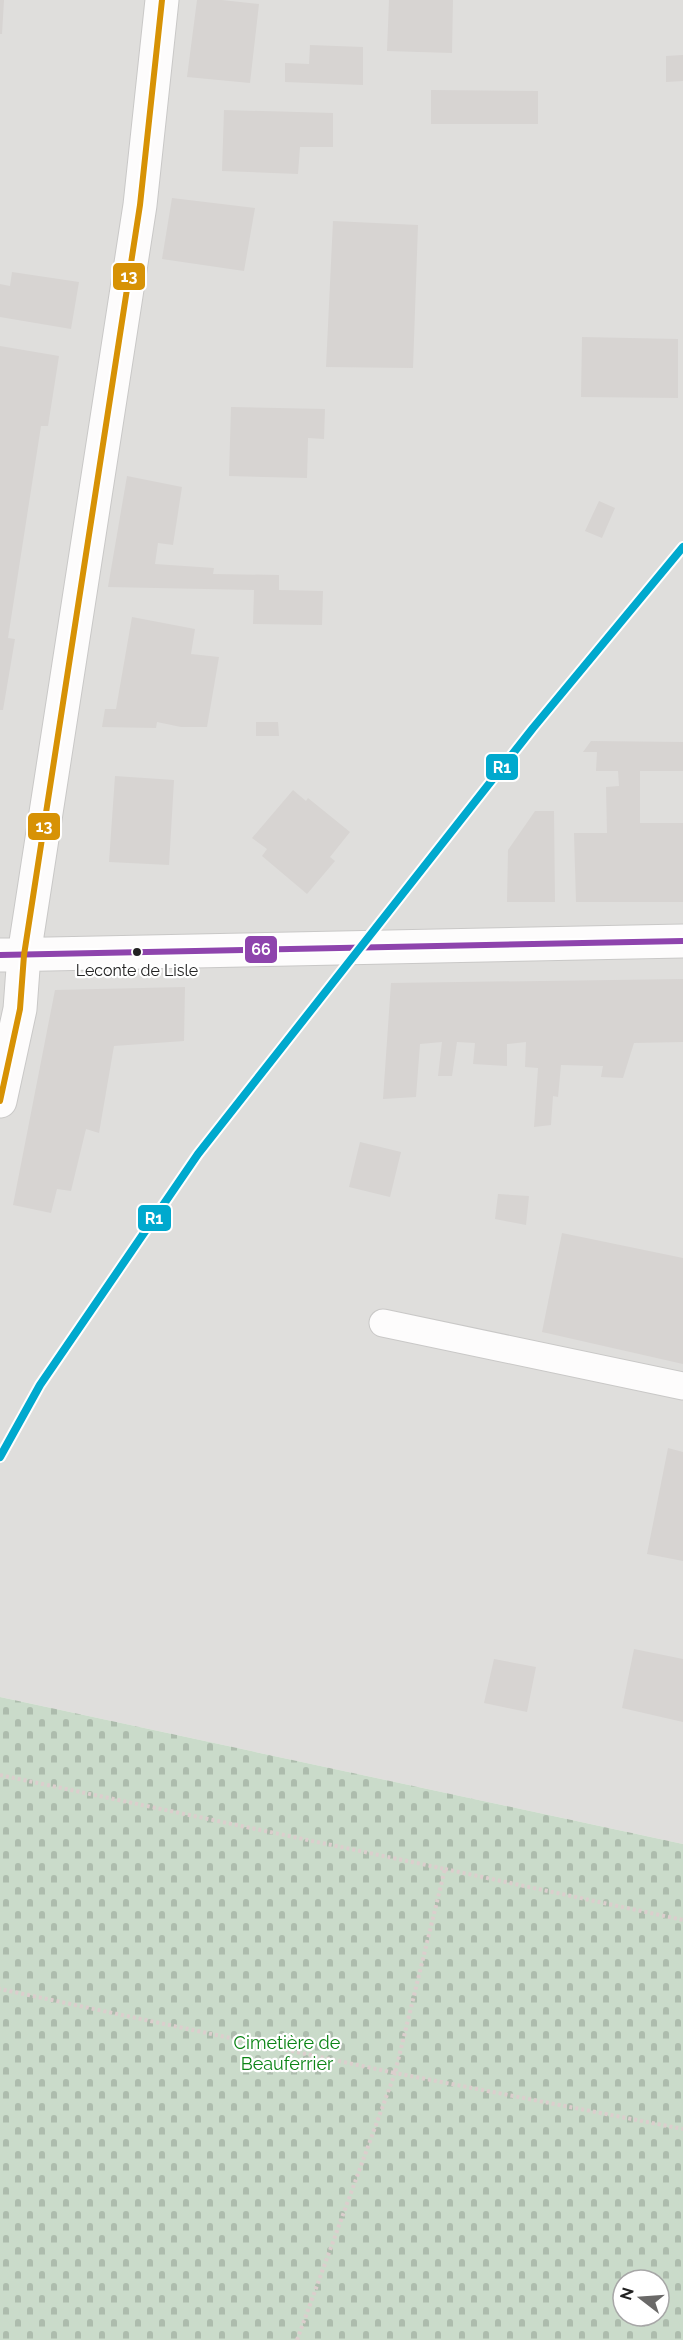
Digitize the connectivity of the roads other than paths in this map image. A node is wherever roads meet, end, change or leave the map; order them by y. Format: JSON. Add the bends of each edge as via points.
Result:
{"nodes":[{"id":1,"x":162,"y":0,"type":"edge"},
{"id":2,"x":683,"y":941,"type":"edge"},
{"id":3,"x":12,"y":955,"type":"edge"},
{"id":4,"x":0,"y":1101,"type":"edge"},
{"id":5,"x":383,"y":1323,"type":"dead end"},
{"id":6,"x":683,"y":1386,"type":"edge"}],
"edges":[{"from":1,"to":3,"type":"street","via":[[140,205]]},
{"from":2,"to":3,"type":"street"},
{"from":3,"to":4,"type":"street","via":[[21,1009]]},
{"from":5,"to":6,"type":"lane"}]}
